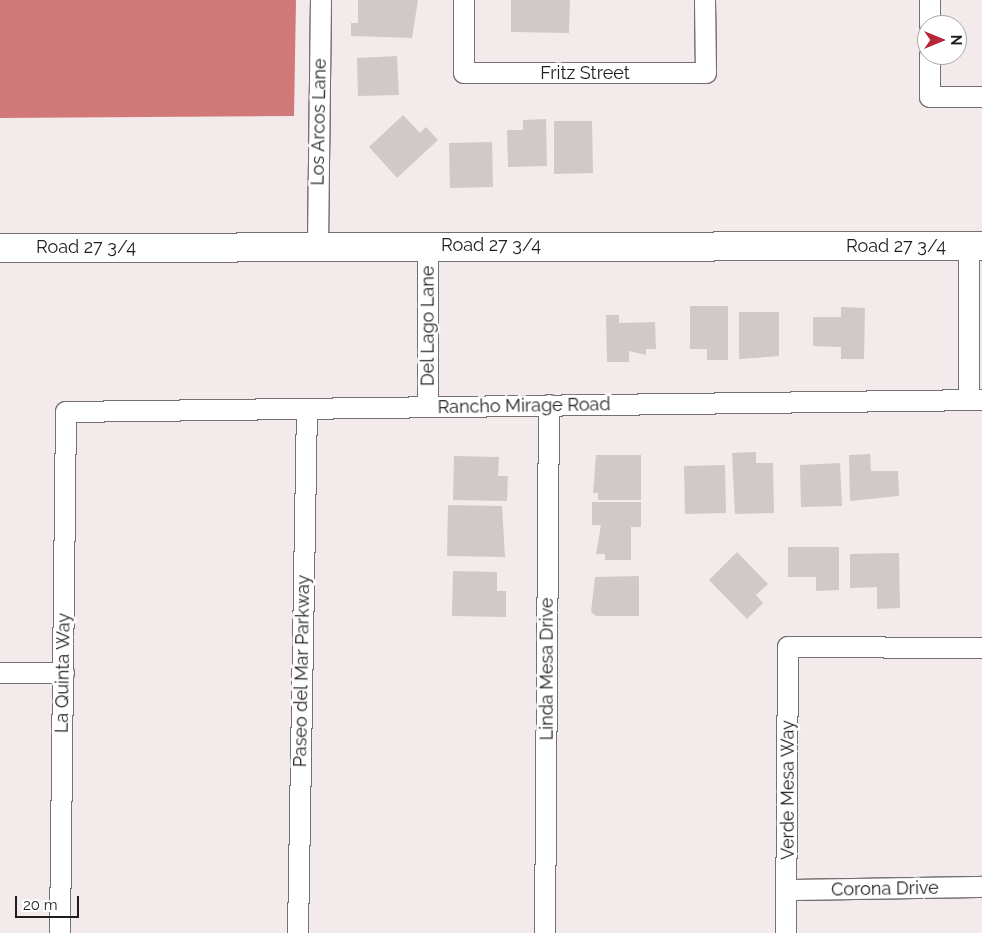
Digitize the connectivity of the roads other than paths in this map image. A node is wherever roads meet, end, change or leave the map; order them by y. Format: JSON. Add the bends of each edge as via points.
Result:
{"nodes":[{"id":1,"x":321,"y":0,"type":"edge"},
{"id":2,"x":464,"y":0,"type":"edge"},
{"id":3,"x":705,"y":0,"type":"edge"},
{"id":4,"x":930,"y":0,"type":"edge"},
{"id":5,"x":930,"y":15,"type":"edge"},
{"id":6,"x":930,"y":65,"type":"edge"},
{"id":7,"x":982,"y":96,"type":"edge"},
{"id":8,"x":318,"y":245,"type":"junction"},
{"id":9,"x":428,"y":245,"type":"junction"},
{"id":10,"x":976,"y":246,"type":"edge"},
{"id":11,"x":0,"y":248,"type":"edge"},
{"id":12,"x":976,"y":400,"type":"edge"},
{"id":13,"x":549,"y":406,"type":"junction"},
{"id":14,"x":428,"y":407,"type":"junction"},
{"id":15,"x":307,"y":409,"type":"junction"},
{"id":16,"x":66,"y":412,"type":"joint"},
{"id":17,"x":982,"y":648,"type":"edge"},
{"id":18,"x":0,"y":673,"type":"edge"},
{"id":19,"x":64,"y":674,"type":"junction"},
{"id":20,"x":982,"y":887,"type":"edge"},
{"id":21,"x":788,"y":890,"type":"junction"},
{"id":22,"x":60,"y":933,"type":"edge"},
{"id":23,"x":298,"y":933,"type":"edge"},
{"id":24,"x":545,"y":933,"type":"edge"},
{"id":25,"x":786,"y":933,"type":"edge"}],
"edges":[{"from":1,"to":8,"type":"street","name":"Los Arcos Lane"},
{"from":2,"to":3,"type":"street","name":"Fritz Street","via":[[464,73],[706,73]]},
{"from":4,"to":5,"type":"street"},
{"from":6,"to":7,"type":"street","via":[[930,97]]},
{"from":8,"to":9,"type":"street","name":"Road 27 3/4"},
{"from":8,"to":11,"type":"street","name":"Road 27 3/4"},
{"from":9,"to":10,"type":"street","name":"Road 27 3/4"},
{"from":9,"to":14,"type":"street","name":"Del Lago Lane"},
{"from":10,"to":12,"type":"street"},
{"from":12,"to":13,"type":"street","name":"Rancho Mirage Road"},
{"from":13,"to":14,"type":"street","name":"Rancho Mirage Road"},
{"from":13,"to":24,"type":"street","name":"Linda Mesa Drive"},
{"from":14,"to":15,"type":"street","name":"Rancho Mirage Road"},
{"from":15,"to":16,"type":"street","name":"Rancho Mirage Road"},
{"from":15,"to":23,"type":"street","name":"Paseo del Mar Parkway"},
{"from":16,"to":19,"type":"street","name":"La Quinta Way"},
{"from":17,"to":21,"type":"street","name":"Verde Mesa Way","via":[[788,647]]},
{"from":18,"to":19,"type":"street"},
{"from":19,"to":22,"type":"street","name":"La Quinta Way"},
{"from":20,"to":21,"type":"street","name":"Corona Drive"},
{"from":21,"to":25,"type":"street","name":"Verde Mesa Way"}]}
